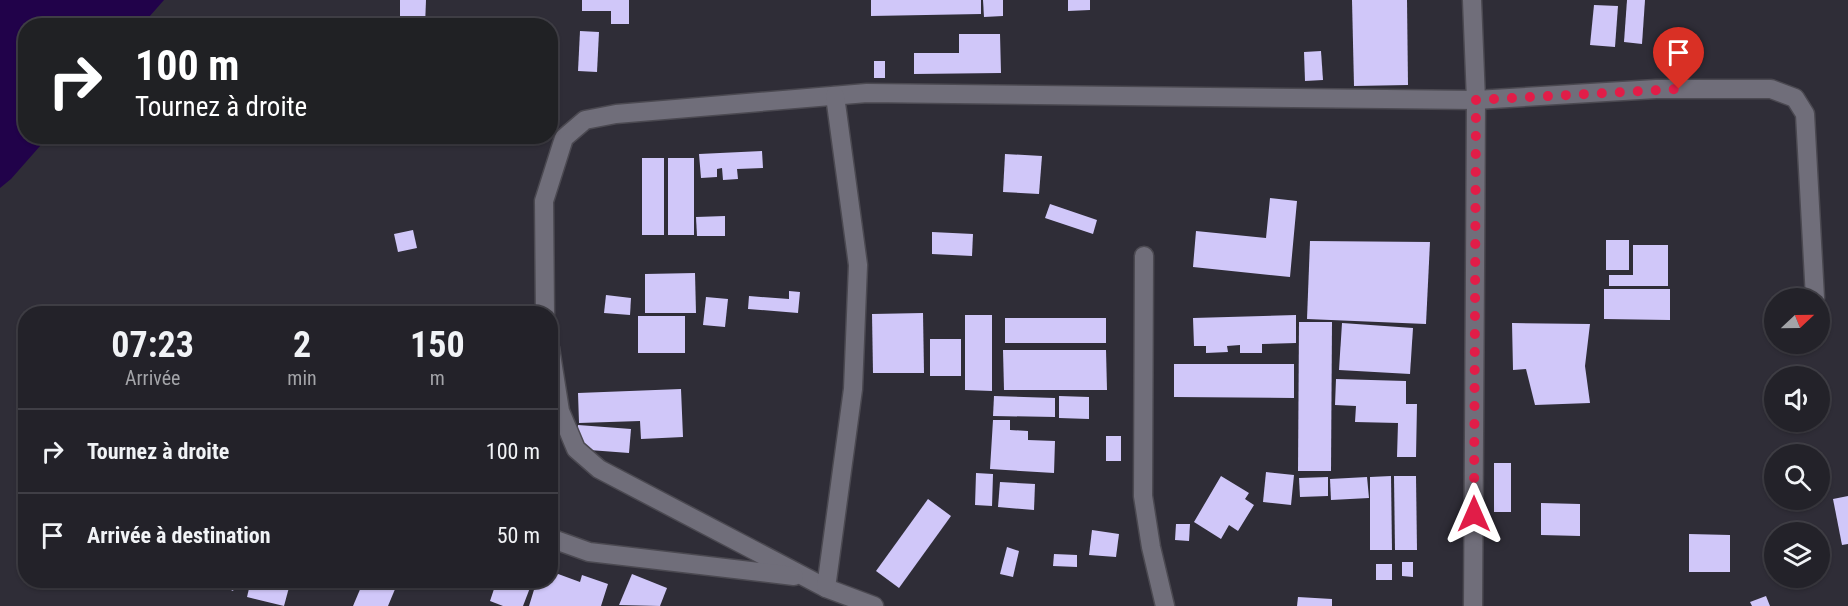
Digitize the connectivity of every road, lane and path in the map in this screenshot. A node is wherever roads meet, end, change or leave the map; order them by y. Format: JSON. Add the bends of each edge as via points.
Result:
{"nodes":[{"id":1,"x":1472,"y":0,"type":"edge"},
{"id":2,"x":835,"y":96,"type":"junction"},
{"id":3,"x":1476,"y":100,"type":"junction"},
{"id":4,"x":1144,"y":256,"type":"dead end"},
{"id":5,"x":1814,"y":288,"type":"edge"},
{"id":6,"x":545,"y":306,"type":"edge"},
{"id":7,"x":558,"y":398,"type":"edge"},
{"id":8,"x":558,"y":541,"type":"edge"},
{"id":9,"x":806,"y":577,"type":"junction"},
{"id":10,"x":826,"y":588,"type":"junction"},
{"id":11,"x":874,"y":606,"type":"edge"},
{"id":12,"x":1165,"y":606,"type":"edge"},
{"id":13,"x":1473,"y":606,"type":"edge"}],
"edges":[{"from":1,"to":3,"type":"street"},
{"from":2,"to":3,"type":"street","via":[[867,93]]},
{"from":2,"to":6,"type":"street","via":[[616,114],[585,120],[564,138],[544,201]]},
{"from":2,"to":10,"type":"street","via":[[858,265],[853,389]]},
{"from":3,"to":5,"type":"street","via":[[1656,89],[1771,89],[1795,98],[1805,114]]},
{"from":3,"to":13,"type":"street"},
{"from":4,"to":12,"type":"street","via":[[1143,496]]},
{"from":7,"to":9,"type":"street","via":[[576,449],[599,469]]},
{"from":8,"to":9,"type":"street","via":[[589,552]]},
{"from":9,"to":10,"type":"street"},
{"from":10,"to":11,"type":"street"}]}
